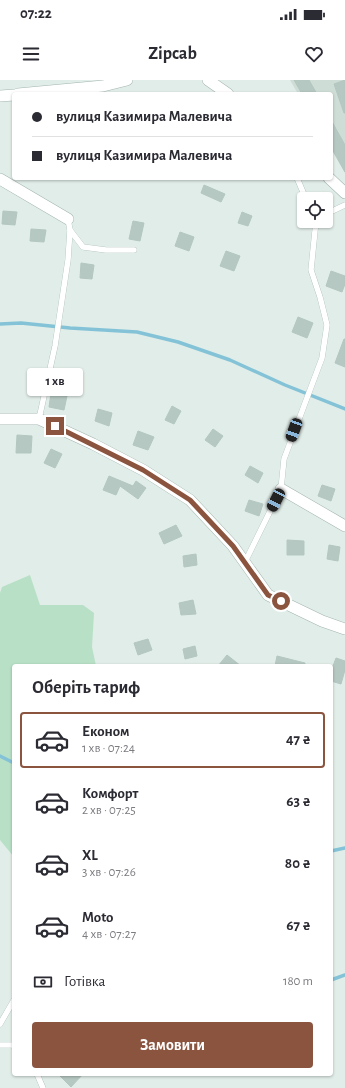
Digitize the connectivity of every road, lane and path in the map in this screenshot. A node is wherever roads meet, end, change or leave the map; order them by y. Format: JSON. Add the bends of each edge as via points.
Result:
{"nodes":[{"id":1,"x":127,"y":80,"type":"edge"},
{"id":2,"x":208,"y":80,"type":"edge"},
{"id":3,"x":39,"y":92,"type":"edge"},
{"id":4,"x":225,"y":92,"type":"edge"},
{"id":5,"x":12,"y":95,"type":"edge"},
{"id":6,"x":0,"y":96,"type":"edge"},
{"id":7,"x":0,"y":179,"type":"edge"},
{"id":8,"x":298,"y":180,"type":"edge"},
{"id":9,"x":331,"y":180,"type":"edge"},
{"id":10,"x":303,"y":192,"type":"edge"},
{"id":11,"x":345,"y":193,"type":"edge"},
{"id":12,"x":345,"y":205,"type":"edge"},
{"id":13,"x":333,"y":211,"type":"edge"},
{"id":14,"x":69,"y":225,"type":"junction"},
{"id":15,"x":315,"y":228,"type":"edge"},
{"id":16,"x":134,"y":250,"type":"dead end"},
{"id":17,"x":0,"y":419,"type":"edge"},
{"id":18,"x":38,"y":419,"type":"junction"},
{"id":19,"x":281,"y":489,"type":"junction"},
{"id":20,"x":345,"y":526,"type":"edge"},
{"id":21,"x":245,"y":562,"type":"junction"},
{"id":22,"x":345,"y":629,"type":"edge"},
{"id":23,"x":12,"y":1003,"type":"edge"},
{"id":24,"x":0,"y":1024,"type":"edge"},
{"id":25,"x":0,"y":1045,"type":"edge"},
{"id":26,"x":12,"y":1045,"type":"edge"},
{"id":27,"x":38,"y":1076,"type":"edge"},
{"id":28,"x":44,"y":1088,"type":"edge"}],
"edges":[{"from":1,"to":3,"type":"street","via":[[103,86]]},
{"from":2,"to":4,"type":"street"},
{"from":5,"to":6,"type":"street"},
{"from":7,"to":14,"type":"street"},
{"from":8,"to":10,"type":"lane"},
{"from":9,"to":11,"type":"street"},
{"from":12,"to":13,"type":"lane"},
{"from":14,"to":16,"type":"lane","via":[[83,247]]},
{"from":14,"to":18,"type":"lane","via":[[68,260],[55,346]]},
{"from":15,"to":19,"type":"lane","via":[[311,270],[327,325],[322,358],[284,459]]},
{"from":17,"to":18,"type":"street"},
{"from":18,"to":21,"type":"street","via":[[143,470],[190,500]]},
{"from":19,"to":20,"type":"street"},
{"from":19,"to":21,"type":"lane"},
{"from":21,"to":22,"type":"street","via":[[268,595]]},
{"from":23,"to":24,"type":"lane"},
{"from":25,"to":26,"type":"lane"},
{"from":27,"to":28,"type":"lane"}]}
